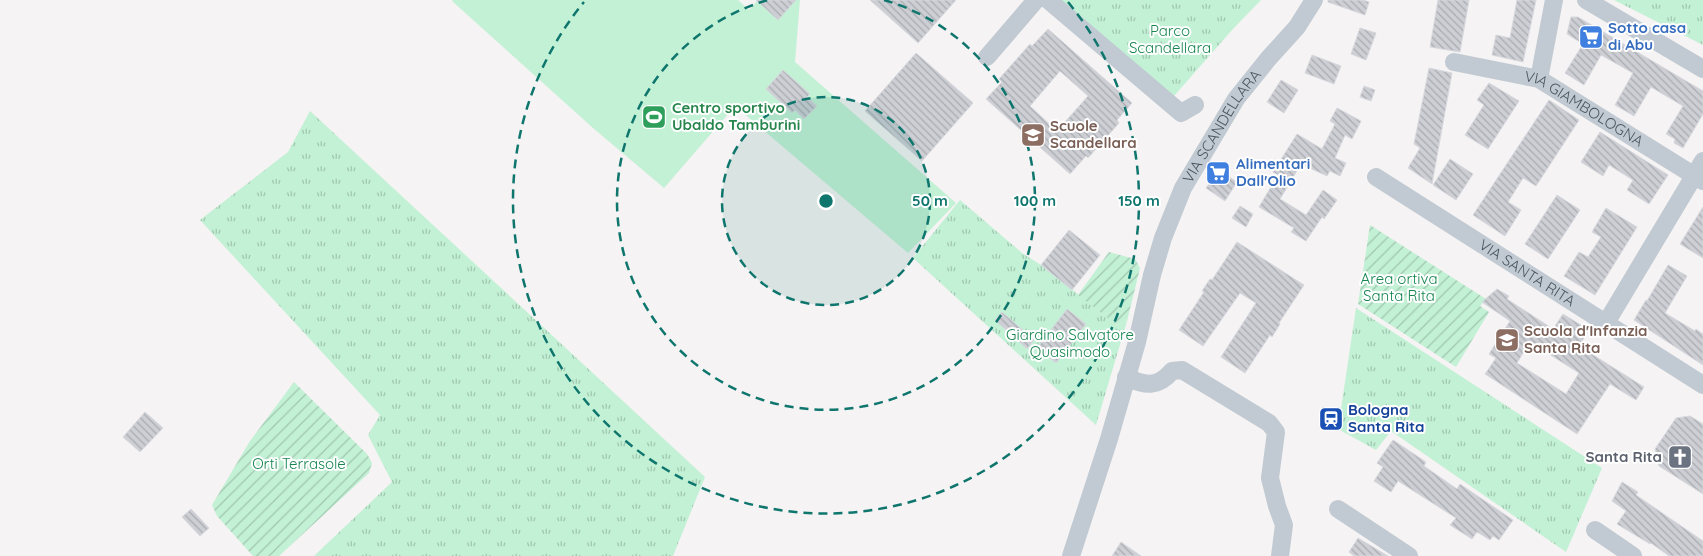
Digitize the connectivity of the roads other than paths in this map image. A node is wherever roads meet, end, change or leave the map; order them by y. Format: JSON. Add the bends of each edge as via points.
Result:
{"nodes":[{"id":1,"x":1036,"y":0,"type":"edge"},
{"id":2,"x":1048,"y":0,"type":"edge"},
{"id":3,"x":1314,"y":0,"type":"edge"},
{"id":4,"x":1554,"y":0,"type":"edge"},
{"id":5,"x":1586,"y":0,"type":"edge"},
{"id":6,"x":987,"y":57,"type":"dead end"},
{"id":7,"x":1454,"y":62,"type":"dead end"},
{"id":8,"x":1703,"y":69,"type":"edge"},
{"id":9,"x":1539,"y":79,"type":"junction"},
{"id":10,"x":1195,"y":105,"type":"dead end"},
{"id":11,"x":1700,"y":173,"type":"edge"},
{"id":12,"x":1376,"y":177,"type":"dead end"},
{"id":13,"x":1606,"y":323,"type":"junction"},
{"id":14,"x":1126,"y":377,"type":"junction"},
{"id":15,"x":1703,"y":385,"type":"edge"},
{"id":16,"x":1338,"y":509,"type":"dead end"},
{"id":17,"x":1595,"y":530,"type":"dead end"},
{"id":18,"x":1071,"y":556,"type":"edge"},
{"id":19,"x":1280,"y":556,"type":"edge"},
{"id":20,"x":1410,"y":556,"type":"edge"},
{"id":21,"x":1633,"y":556,"type":"edge"}],
"edges":[{"from":1,"to":6,"type":"street"},
{"from":2,"to":10,"type":"street","via":[[1181,113]]},
{"from":3,"to":14,"type":"street","name":"VIA SCANDELLARA","via":[[1297,27],[1236,99],[1182,188],[1152,275]]},
{"from":4,"to":9,"type":"street"},
{"from":5,"to":8,"type":"street"},
{"from":7,"to":9,"type":"street","name":"VIA GIAMBOLOGNA"},
{"from":9,"to":11,"type":"street","name":"VIA GIAMBOLOGNA"},
{"from":11,"to":13,"type":"street"},
{"from":12,"to":13,"type":"street","name":"VIA SANTA RITA"},
{"from":13,"to":15,"type":"street","name":"VIA SANTA RITA"},
{"from":14,"to":18,"type":"street","name":"VIA SCANDELLARA"},
{"from":14,"to":19,"type":"street","via":[[1151,384],[1164,380],[1172,371],[1182,370],[1268,423],[1276,432],[1270,478],[1284,525]]},
{"from":16,"to":20,"type":"street"},
{"from":17,"to":21,"type":"street"}]}
